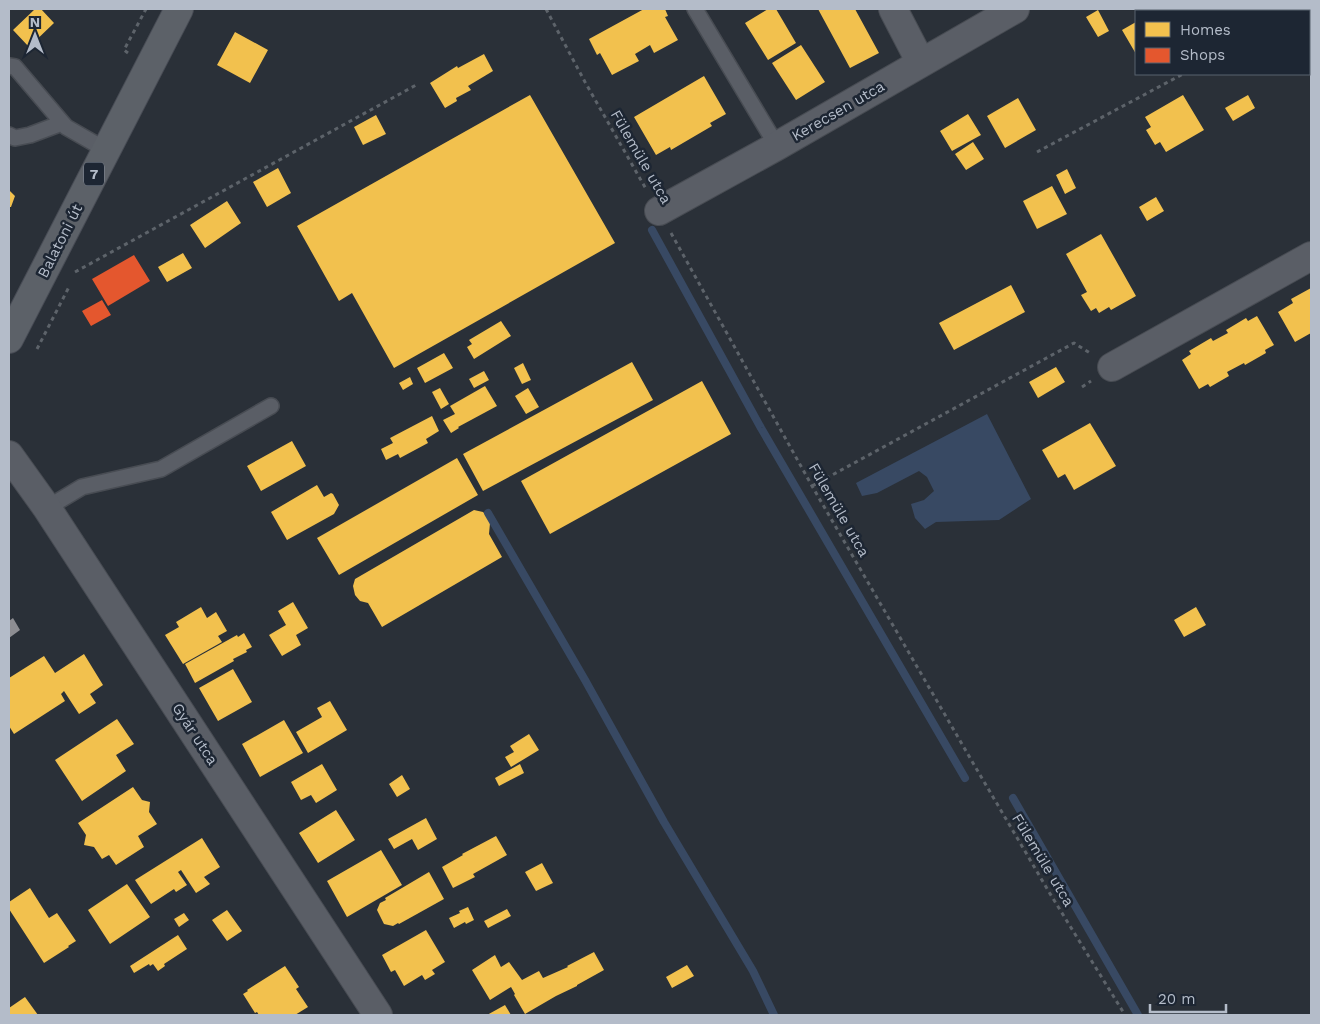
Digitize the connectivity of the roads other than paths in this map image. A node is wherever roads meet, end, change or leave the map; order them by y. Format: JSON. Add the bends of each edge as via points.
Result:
{"nodes":[{"id":1,"x":179,"y":9,"type":"edge"},
{"id":2,"x":695,"y":9,"type":"edge"},
{"id":3,"x":893,"y":9,"type":"edge"},
{"id":4,"x":1015,"y":9,"type":"edge"},
{"id":5,"x":921,"y":62,"type":"junction"},
{"id":6,"x":9,"y":66,"type":"edge"},
{"id":7,"x":62,"y":123,"type":"junction"},
{"id":8,"x":9,"y":135,"type":"edge"},
{"id":9,"x":777,"y":146,"type":"junction"},
{"id":10,"x":106,"y":150,"type":"junction"},
{"id":11,"x":659,"y":211,"type":"road end"},
{"id":12,"x":1311,"y":256,"type":"edge"},
{"id":13,"x":9,"y":339,"type":"edge"},
{"id":14,"x":1112,"y":367,"type":"road end"},
{"id":15,"x":271,"y":406,"type":"dead end"},
{"id":16,"x":9,"y":455,"type":"edge"},
{"id":17,"x":47,"y":508,"type":"junction"},
{"id":18,"x":378,"y":1015,"type":"edge"}],
"edges":[{"from":1,"to":10,"type":"main road","name":"Balatoni út","number":"7"},
{"from":2,"to":9,"type":"lane"},
{"from":3,"to":5,"type":"street"},
{"from":4,"to":5,"type":"street","name":"Kerecsen utca"},
{"from":5,"to":9,"type":"street","name":"Kerecsen utca"},
{"from":6,"to":7,"type":"lane","via":[[15,67]]},
{"from":7,"to":8,"type":"lane","via":[[15,138]]},
{"from":7,"to":10,"type":"lane"},
{"from":9,"to":11,"type":"street","name":"Kerecsen utca"},
{"from":10,"to":13,"type":"main road","name":"Balatoni út","number":"7"},
{"from":12,"to":14,"type":"street"},
{"from":15,"to":17,"type":"lane","via":[[161,469],[82,487]]},
{"from":16,"to":17,"type":"street","name":"Gyár utca"},
{"from":17,"to":18,"type":"street","name":"Gyár utca"}]}
